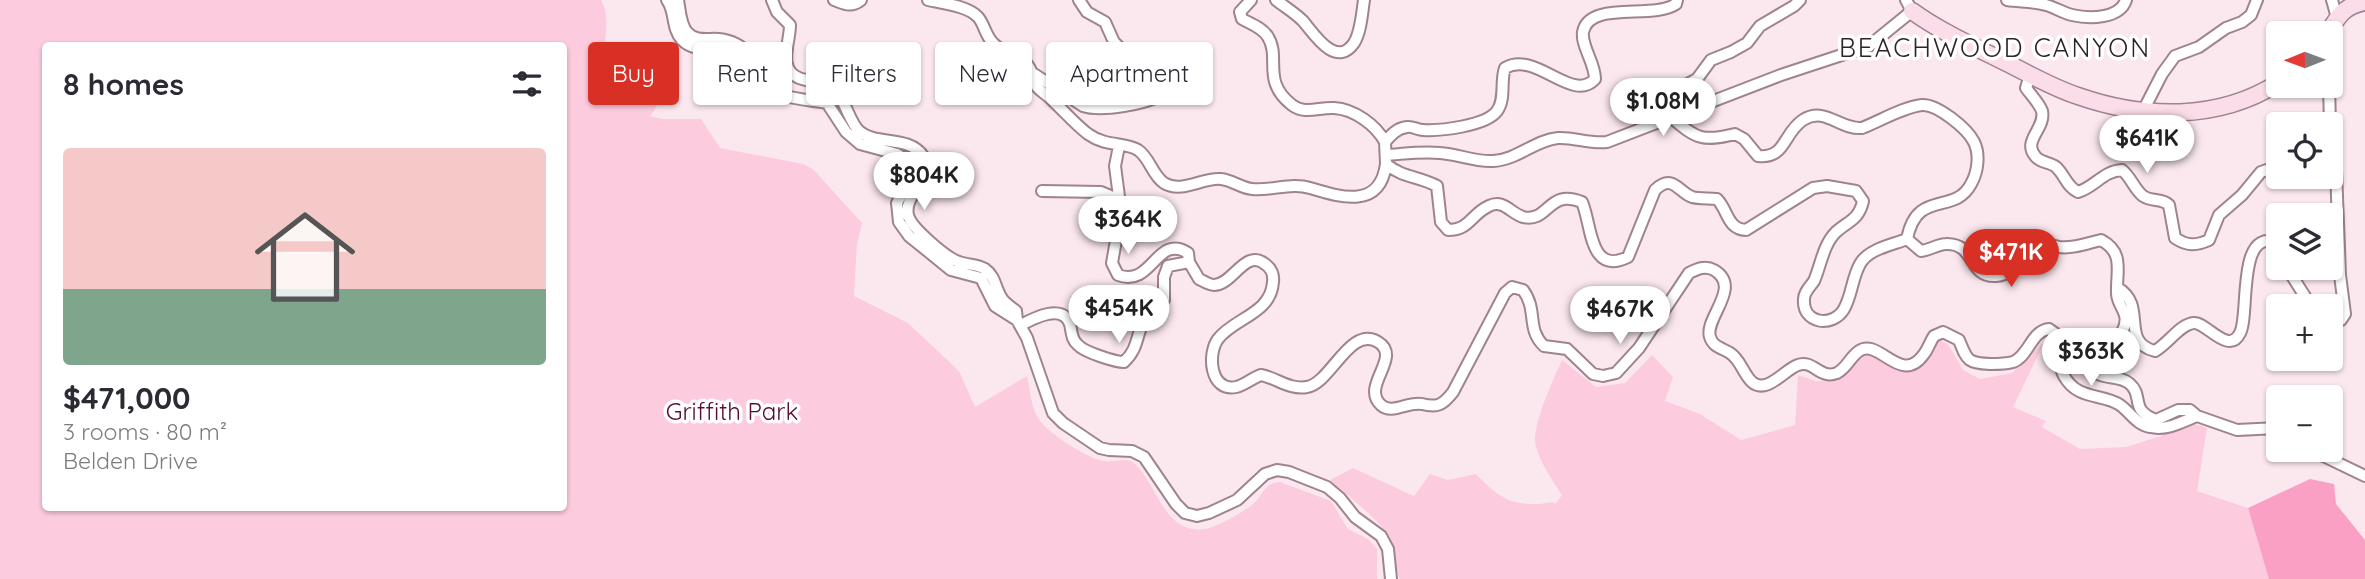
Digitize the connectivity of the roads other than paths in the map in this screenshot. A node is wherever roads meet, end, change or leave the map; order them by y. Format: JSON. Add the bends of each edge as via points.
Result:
{"nodes":[{"id":1,"x":667,"y":0,"type":"edge"},
{"id":2,"x":678,"y":0,"type":"edge"},
{"id":3,"x":772,"y":0,"type":"edge"},
{"id":4,"x":834,"y":0,"type":"edge"},
{"id":5,"x":861,"y":0,"type":"edge"},
{"id":6,"x":928,"y":0,"type":"edge"},
{"id":7,"x":1079,"y":0,"type":"edge"},
{"id":8,"x":1251,"y":0,"type":"edge"},
{"id":9,"x":1276,"y":0,"type":"edge"},
{"id":10,"x":1364,"y":0,"type":"edge"},
{"id":11,"x":1677,"y":0,"type":"edge"},
{"id":12,"x":1800,"y":0,"type":"edge"},
{"id":13,"x":2007,"y":0,"type":"edge"},
{"id":14,"x":2126,"y":0,"type":"edge"},
{"id":15,"x":2257,"y":0,"type":"edge"},
{"id":16,"x":2332,"y":0,"type":"edge"},
{"id":17,"x":2365,"y":2,"type":"edge"},
{"id":18,"x":1909,"y":5,"type":"edge"},
{"id":19,"x":2337,"y":18,"type":"junction"},
{"id":20,"x":2335,"y":21,"type":"edge"},
{"id":21,"x":731,"y":42,"type":"edge"},
{"id":22,"x":693,"y":46,"type":"edge"},
{"id":23,"x":1034,"y":74,"type":"junction"},
{"id":24,"x":2030,"y":75,"type":"junction"},
{"id":25,"x":806,"y":80,"type":"edge"},
{"id":26,"x":2266,"y":89,"type":"edge"},
{"id":27,"x":830,"y":105,"type":"edge"},
{"id":28,"x":838,"y":105,"type":"edge"},
{"id":29,"x":840,"y":111,"type":"junction"},
{"id":30,"x":2143,"y":111,"type":"junction"},
{"id":31,"x":1671,"y":117,"type":"junction"},
{"id":32,"x":1385,"y":142,"type":"junction"},
{"id":33,"x":1119,"y":146,"type":"junction"},
{"id":34,"x":1386,"y":160,"type":"junction"},
{"id":35,"x":2266,"y":170,"type":"edge"},
{"id":36,"x":2337,"y":189,"type":"edge"},
{"id":37,"x":1042,"y":191,"type":"dead end"},
{"id":38,"x":1120,"y":200,"type":"junction"},
{"id":39,"x":1907,"y":239,"type":"junction"},
{"id":40,"x":2266,"y":241,"type":"edge"},
{"id":41,"x":1189,"y":262,"type":"junction"},
{"id":42,"x":2118,"y":288,"type":"junction"},
{"id":43,"x":2342,"y":294,"type":"edge"},
{"id":44,"x":2343,"y":298,"type":"edge"},
{"id":45,"x":2343,"y":317,"type":"edge"},
{"id":46,"x":1019,"y":323,"type":"junction"},
{"id":47,"x":2197,"y":416,"type":"junction"},
{"id":48,"x":2266,"y":429,"type":"edge"},
{"id":49,"x":2336,"y":462,"type":"edge"},
{"id":50,"x":2365,"y":476,"type":"edge"},
{"id":51,"x":1391,"y":579,"type":"edge"}],
"edges":[{"from":1,"to":22,"type":"street","via":[[677,32]]},
{"from":2,"to":21,"type":"street","via":[[686,31],[698,39]]},
{"from":3,"to":25,"type":"street","via":[[790,25],[785,61],[797,78]]},
{"from":4,"to":5,"type":"street","via":[[854,5]]},
{"from":6,"to":23,"type":"street","via":[[978,17],[991,41],[1013,53]]},
{"from":7,"to":23,"type":"street","via":[[1087,12],[1105,22],[1126,54],[1162,81],[1163,93],[1091,108]]},
{"from":8,"to":32,"type":"street","via":[[1240,12],[1242,19],[1270,39],[1272,76],[1287,100],[1303,111],[1347,111],[1378,130]]},
{"from":9,"to":10,"type":"street","via":[[1302,20],[1326,49],[1336,52],[1353,44]]},
{"from":11,"to":32,"type":"street","via":[[1662,11],[1607,12],[1588,22],[1583,33],[1595,68],[1589,86],[1578,87],[1531,66],[1510,65],[1504,68],[1500,105],[1486,120],[1438,130],[1408,126]]},
{"from":12,"to":31,"type":"street","via":[[1760,26],[1747,43],[1711,60],[1696,79],[1677,90],[1670,102]]},
{"from":13,"to":14,"type":"street","via":[[2093,17],[2115,14]]},
{"from":15,"to":30,"type":"street","via":[[2242,22],[2175,56]]},
{"from":16,"to":19,"type":"street"},
{"from":17,"to":19,"type":"street","via":[[2350,5]]},
{"from":18,"to":24,"type":"street","via":[[1935,28]]},
{"from":18,"to":31,"type":"street","via":[[1869,46]]},
{"from":19,"to":20,"type":"street"},
{"from":23,"to":33,"type":"street","via":[[1037,86],[1070,119],[1104,143]]},
{"from":24,"to":30,"type":"street","via":[[2075,96]]},
{"from":24,"to":35,"type":"street","via":[[2026,88],[2043,114],[2031,140],[2033,155],[2053,165],[2078,192],[2106,172],[2122,170],[2145,198],[2169,205],[2175,237],[2182,243],[2200,245],[2209,240],[2219,215]]},
{"from":26,"to":30,"type":"street","via":[[2215,110]]},
{"from":27,"to":29,"type":"street"},
{"from":28,"to":29,"type":"street"},
{"from":29,"to":46,"type":"street","via":[[865,135],[911,146],[923,157],[925,179],[908,205],[912,223],[956,261],[987,270]]},
{"from":31,"to":34,"type":"street","via":[[1606,142],[1559,138],[1543,142],[1506,160],[1490,162],[1441,153]]},
{"from":31,"to":39,"type":"street","via":[[1699,137],[1735,134],[1758,156],[1769,157],[1804,120],[1815,116],[1827,116],[1852,129],[1919,106],[1939,109],[1974,142],[1977,170],[1959,197],[1914,215]]},
{"from":32,"to":34,"type":"street"},
{"from":33,"to":34,"type":"street","via":[[1137,149],[1157,177],[1175,187],[1221,179],[1250,189],[1305,186],[1341,197],[1376,188]]},
{"from":33,"to":38,"type":"street","via":[[1115,166]]},
{"from":34,"to":39,"type":"street","via":[[1399,174],[1437,186],[1439,214],[1448,230],[1459,230],[1490,205],[1507,206],[1527,218],[1541,214],[1559,198],[1582,202],[1597,254],[1609,262],[1628,257],[1661,185],[1676,185],[1693,198],[1717,199],[1733,226],[1746,230],[1813,188],[1856,191],[1863,201],[1861,211],[1826,247],[1806,291],[1805,310],[1817,321],[1828,322],[1842,313],[1866,257]]},
{"from":36,"to":43,"type":"street"},
{"from":37,"to":38,"type":"street","via":[[1101,192]]},
{"from":38,"to":41,"type":"street","via":[[1112,263],[1118,275],[1133,278],[1143,274],[1172,248],[1188,253]]},
{"from":39,"to":42,"type":"street","via":[[1921,251],[1944,243],[1958,245],[1968,251],[1983,275],[1996,276],[2007,274],[2019,253],[2034,241],[2073,247],[2101,240],[2116,252]]},
{"from":40,"to":42,"type":"street","via":[[2252,253],[2242,331],[2237,338],[2214,335],[2196,323],[2155,351],[2146,348],[2134,331],[2133,304]]},
{"from":41,"to":46,"type":"street","via":[[1168,266],[1164,300],[1148,316],[1124,362],[1079,347],[1062,314]]},
{"from":41,"to":47,"type":"street","via":[[1199,279],[1215,285],[1255,259],[1271,269],[1274,279],[1267,300],[1220,336],[1214,346],[1212,371],[1226,387],[1261,375],[1297,388],[1310,387],[1366,338],[1386,351],[1374,390],[1382,406],[1391,409],[1414,403],[1437,407],[1453,392],[1500,301],[1512,288],[1523,289],[1530,299],[1534,333],[1544,346],[1567,349],[1593,374],[1616,373],[1639,348],[1689,273],[1710,267],[1723,283],[1724,295],[1709,324],[1710,337],[1737,359],[1755,385],[1768,384],[1802,363],[1821,373],[1835,373],[1863,348],[1872,348],[1897,365],[1912,364],[1924,355],[1934,336],[1943,332],[1959,340],[1967,359],[1975,363],[2014,362],[2038,333],[2049,330],[2063,339],[2060,368],[2075,388],[2122,405],[2150,427],[2166,428]]},
{"from":42,"to":47,"type":"street","via":[[2126,318],[2118,337],[2098,354],[2094,365],[2098,374],[2128,382],[2139,409],[2147,416],[2164,418],[2178,410],[2190,410]]},
{"from":44,"to":45,"type":"street"},
{"from":46,"to":51,"type":"street","via":[[1052,413],[1104,450],[1132,451],[1144,457],[1185,513],[1209,513],[1237,500],[1270,472],[1289,472],[1327,487],[1381,536],[1388,549]]},
{"from":47,"to":48,"type":"street","via":[[2236,430]]},
{"from":49,"to":50,"type":"street"}]}
